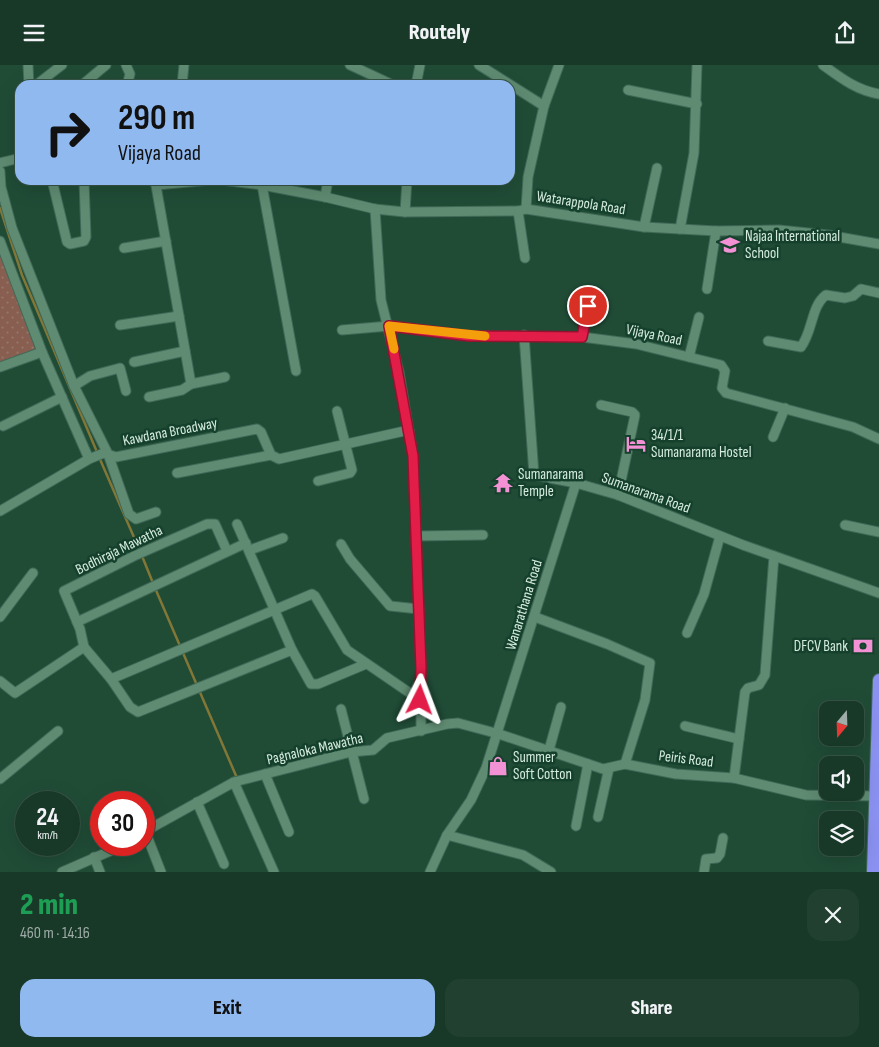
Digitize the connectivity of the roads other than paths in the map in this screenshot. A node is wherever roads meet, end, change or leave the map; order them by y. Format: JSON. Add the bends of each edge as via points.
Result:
{"nodes":[{"id":1,"x":28,"y":65,"type":"edge"},
{"id":2,"x":62,"y":65,"type":"edge"},
{"id":3,"x":106,"y":65,"type":"edge"},
{"id":4,"x":126,"y":65,"type":"edge"},
{"id":5,"x":184,"y":65,"type":"edge"},
{"id":6,"x":350,"y":65,"type":"edge"},
{"id":7,"x":420,"y":65,"type":"edge"},
{"id":8,"x":479,"y":65,"type":"edge"},
{"id":9,"x":560,"y":65,"type":"edge"},
{"id":10,"x":697,"y":65,"type":"edge"},
{"id":11,"x":823,"y":65,"type":"edge"},
{"id":12,"x":28,"y":80,"type":"edge"},
{"id":13,"x":42,"y":80,"type":"edge"},
{"id":14,"x":88,"y":80,"type":"edge"},
{"id":15,"x":129,"y":80,"type":"edge"},
{"id":16,"x":182,"y":80,"type":"edge"},
{"id":17,"x":382,"y":80,"type":"edge"},
{"id":18,"x":417,"y":80,"type":"edge"},
{"id":19,"x":503,"y":80,"type":"edge"},
{"id":20,"x":515,"y":87,"type":"edge"},
{"id":21,"x":628,"y":90,"type":"dead end"},
{"id":22,"x":879,"y":93,"type":"edge"},
{"id":23,"x":697,"y":103,"type":"junction"},
{"id":24,"x":544,"y":105,"type":"junction"},
{"id":25,"x":15,"y":159,"type":"edge"},
{"id":26,"x":0,"y":163,"type":"edge"},
{"id":27,"x":657,"y":168,"type":"dead end"},
{"id":28,"x":0,"y":171,"type":"edge"},
{"id":29,"x":53,"y":185,"type":"edge"},
{"id":30,"x":84,"y":185,"type":"edge"},
{"id":31,"x":157,"y":185,"type":"edge"},
{"id":32,"x":262,"y":185,"type":"joint"},
{"id":33,"x":327,"y":185,"type":"edge"},
{"id":34,"x":407,"y":185,"type":"edge"},
{"id":35,"x":325,"y":197,"type":"junction"},
{"id":36,"x":375,"y":209,"type":"junction"},
{"id":37,"x":522,"y":210,"type":"junction"},
{"id":38,"x":405,"y":211,"type":"junction"},
{"id":39,"x":644,"y":227,"type":"junction"},
{"id":40,"x":680,"y":229,"type":"junction"},
{"id":41,"x":716,"y":231,"type":"junction"},
{"id":42,"x":0,"y":241,"type":"edge"},
{"id":43,"x":166,"y":241,"type":"junction"},
{"id":44,"x":879,"y":244,"type":"edge"},
{"id":45,"x":124,"y":248,"type":"dead end"},
{"id":46,"x":2,"y":253,"type":"edge"},
{"id":47,"x":526,"y":258,"type":"dead end"},
{"id":48,"x":707,"y":289,"type":"dead end"},
{"id":49,"x":590,"y":291,"type":"dead end"},
{"id":50,"x":879,"y":293,"type":"edge"},
{"id":51,"x":179,"y":316,"type":"junction"},
{"id":52,"x":699,"y":317,"type":"dead end"},
{"id":53,"x":120,"y":325,"type":"dead end"},
{"id":54,"x":389,"y":326,"type":"junction"},
{"id":55,"x":342,"y":330,"type":"dead end"},
{"id":56,"x":524,"y":335,"type":"junction"},
{"id":57,"x":582,"y":337,"type":"junction"},
{"id":58,"x":768,"y":341,"type":"dead end"},
{"id":59,"x":185,"y":351,"type":"junction"},
{"id":60,"x":42,"y":352,"type":"junction"},
{"id":61,"x":689,"y":357,"type":"junction"},
{"id":62,"x":134,"y":362,"type":"dead end"},
{"id":63,"x":0,"y":367,"type":"edge"},
{"id":64,"x":296,"y":371,"type":"dead end"},
{"id":65,"x":225,"y":377,"type":"dead end"},
{"id":66,"x":191,"y":384,"type":"junction"},
{"id":67,"x":74,"y":386,"type":"junction"},
{"id":68,"x":126,"y":391,"type":"dead end"},
{"id":69,"x":62,"y":397,"type":"junction"},
{"id":70,"x":149,"y":397,"type":"dead end"},
{"id":71,"x":601,"y":405,"type":"dead end"},
{"id":72,"x":785,"y":407,"type":"junction"},
{"id":73,"x":337,"y":411,"type":"dead end"},
{"id":74,"x":2,"y":426,"type":"dead end"},
{"id":75,"x":409,"y":430,"type":"junction"},
{"id":76,"x":773,"y":437,"type":"dead end"},
{"id":77,"x":879,"y":439,"type":"edge"},
{"id":78,"x":346,"y":443,"type":"junction"},
{"id":79,"x":271,"y":455,"type":"junction"},
{"id":80,"x":99,"y":456,"type":"junction"},
{"id":81,"x":177,"y":473,"type":"dead end"},
{"id":82,"x":318,"y":481,"type":"dead end"},
{"id":83,"x":576,"y":483,"type":"junction"},
{"id":84,"x":618,"y":495,"type":"junction"},
{"id":85,"x":0,"y":511,"type":"edge"},
{"id":86,"x":156,"y":512,"type":"dead end"},
{"id":87,"x":237,"y":524,"type":"dead end"},
{"id":88,"x":845,"y":525,"type":"dead end"},
{"id":89,"x":879,"y":532,"type":"edge"},
{"id":90,"x":483,"y":535,"type":"dead end"},
{"id":91,"x":416,"y":536,"type":"junction"},
{"id":92,"x":720,"y":536,"type":"junction"},
{"id":93,"x":283,"y":538,"type":"dead end"},
{"id":94,"x":341,"y":544,"type":"dead end"},
{"id":95,"x":248,"y":547,"type":"junction"},
{"id":96,"x":227,"y":551,"type":"junction"},
{"id":97,"x":774,"y":556,"type":"junction"},
{"id":98,"x":33,"y":573,"type":"dead end"},
{"id":99,"x":879,"y":593,"type":"edge"},
{"id":100,"x":276,"y":609,"type":"junction"},
{"id":101,"x":419,"y":609,"type":"junction"},
{"id":102,"x":0,"y":617,"type":"edge"},
{"id":103,"x":535,"y":617,"type":"junction"},
{"id":104,"x":77,"y":622,"type":"junction"},
{"id":105,"x":688,"y":633,"type":"dead end"},
{"id":106,"x":84,"y":647,"type":"junction"},
{"id":107,"x":292,"y":649,"type":"junction"},
{"id":108,"x":366,"y":664,"type":"junction"},
{"id":109,"x":111,"y":679,"type":"junction"},
{"id":110,"x":879,"y":680,"type":"edge"},
{"id":111,"x":0,"y":681,"type":"edge"},
{"id":112,"x":420,"y":700,"type":"junction"},
{"id":113,"x":878,"y":705,"type":"edge"},
{"id":114,"x":561,"y":707,"type":"dead end"},
{"id":115,"x":341,"y":709,"type":"dead end"},
{"id":116,"x":685,"y":726,"type":"dead end"},
{"id":117,"x":58,"y":731,"type":"dead end"},
{"id":118,"x":421,"y":731,"type":"junction"},
{"id":119,"x":499,"y":734,"type":"junction"},
{"id":120,"x":740,"y":739,"type":"junction"},
{"id":121,"x":549,"y":750,"type":"junction"},
{"id":122,"x":351,"y":752,"type":"junction"},
{"id":123,"x":588,"y":764,"type":"junction"},
{"id":124,"x":626,"y":764,"type":"junction"},
{"id":125,"x":609,"y":768,"type":"junction"},
{"id":126,"x":265,"y":775,"type":"junction"},
{"id":127,"x":734,"y":778,"type":"junction"},
{"id":128,"x":0,"y":779,"type":"edge"},
{"id":129,"x":236,"y":783,"type":"junction"},
{"id":130,"x":875,"y":796,"type":"junction"},
{"id":131,"x":364,"y":799,"type":"dead end"},
{"id":132,"x":197,"y":801,"type":"junction"},
{"id":133,"x":598,"y":817,"type":"dead end"},
{"id":134,"x":155,"y":825,"type":"edge"},
{"id":135,"x":576,"y":826,"type":"dead end"},
{"id":136,"x":288,"y":832,"type":"dead end"},
{"id":137,"x":447,"y":835,"type":"junction"},
{"id":138,"x":723,"y":838,"type":"dead end"},
{"id":139,"x":154,"y":856,"type":"edge"},
{"id":140,"x":94,"y":857,"type":"joint"},
{"id":141,"x":224,"y":864,"type":"dead end"},
{"id":142,"x":62,"y":872,"type":"edge"},
{"id":143,"x":100,"y":872,"type":"edge"},
{"id":144,"x":161,"y":872,"type":"edge"},
{"id":145,"x":274,"y":872,"type":"edge"},
{"id":146,"x":430,"y":872,"type":"edge"},
{"id":147,"x":551,"y":872,"type":"edge"},
{"id":148,"x":704,"y":872,"type":"edge"},
{"id":149,"x":873,"y":872,"type":"edge"}],
"edges":[{"from":1,"to":12,"type":"street"},
{"from":2,"to":13,"type":"street"},
{"from":3,"to":14,"type":"street"},
{"from":4,"to":15,"type":"street"},
{"from":5,"to":16,"type":"street"},
{"from":6,"to":17,"type":"street"},
{"from":7,"to":18,"type":"street"},
{"from":8,"to":19,"type":"street"},
{"from":9,"to":24,"type":"street"},
{"from":10,"to":23,"type":"street"},
{"from":11,"to":22,"type":"street","via":[[850,84]]},
{"from":20,"to":24,"type":"street"},
{"from":21,"to":23,"type":"street"},
{"from":23,"to":40,"type":"street","via":[[694,153]]},
{"from":24,"to":37,"type":"street"},
{"from":25,"to":26,"type":"street"},
{"from":27,"to":39,"type":"street"},
{"from":28,"to":67,"type":"street","via":[[12,228]]},
{"from":29,"to":30,"type":"street","via":[[67,242],[70,243],[84,241],[86,237]]},
{"from":31,"to":43,"type":"street"},
{"from":32,"to":35,"type":"street","name":"Watarappola Road"},
{"from":32,"to":64,"type":"street"},
{"from":33,"to":35,"type":"street"},
{"from":34,"to":38,"type":"street"},
{"from":35,"to":36,"type":"street","name":"Watarappola Road"},
{"from":36,"to":38,"type":"street","name":"Watarappola Road"},
{"from":36,"to":54,"type":"street","via":[[381,299]]},
{"from":37,"to":38,"type":"street","name":"Watarappola Road"},
{"from":37,"to":39,"type":"street","name":"Watarappola Road"},
{"from":37,"to":47,"type":"street"},
{"from":39,"to":40,"type":"street","name":"Watarappola Road"},
{"from":40,"to":41,"type":"street","name":"Watarappola Road"},
{"from":41,"to":44,"type":"street","name":"Watarappola Road","via":[[778,230]]},
{"from":41,"to":48,"type":"street"},
{"from":42,"to":46,"type":"street"},
{"from":43,"to":45,"type":"street"},
{"from":43,"to":51,"type":"street"},
{"from":46,"to":60,"type":"street"},
{"from":49,"to":57,"type":"street"},
{"from":50,"to":58,"type":"street","via":[[861,289],[845,298],[826,295],[819,301],[801,347]]},
{"from":51,"to":53,"type":"street"},
{"from":51,"to":59,"type":"street"},
{"from":52,"to":61,"type":"street"},
{"from":54,"to":55,"type":"street","name":"Vijaya Road"},
{"from":54,"to":56,"type":"street","name":"Vijaya Road","via":[[469,336]]},
{"from":54,"to":75,"type":"street"},
{"from":56,"to":57,"type":"street","name":"Vijaya Road"},
{"from":56,"to":83,"type":"street","name":"Sumanarama Road","via":[[534,475]]},
{"from":57,"to":61,"type":"street","name":"Vijaya Road","via":[[636,343]]},
{"from":59,"to":62,"type":"street"},
{"from":59,"to":66,"type":"street"},
{"from":60,"to":63,"type":"street"},
{"from":60,"to":69,"type":"street"},
{"from":61,"to":72,"type":"street","name":"Vijaya Road","via":[[721,365],[725,371],[722,388],[726,393]]},
{"from":65,"to":66,"type":"street"},
{"from":66,"to":70,"type":"street","via":[[182,390]]},
{"from":67,"to":68,"type":"street","via":[[90,376],[120,368]]},
{"from":67,"to":80,"type":"street"},
{"from":69,"to":74,"type":"street"},
{"from":69,"to":80,"type":"street"},
{"from":71,"to":84,"type":"street","via":[[635,415]]},
{"from":72,"to":76,"type":"street"},
{"from":72,"to":77,"type":"street","name":"Vijaya Road","via":[[853,427]]},
{"from":73,"to":78,"type":"street"},
{"from":75,"to":78,"type":"street"},
{"from":75,"to":91,"type":"street"},
{"from":78,"to":79,"type":"street","via":[[279,459]]},
{"from":78,"to":82,"type":"street","via":[[350,473]]},
{"from":79,"to":80,"type":"street","name":"Kawdana Broadway","via":[[261,431],[256,429],[116,457]]},
{"from":79,"to":81,"type":"street"},
{"from":80,"to":85,"type":"street","name":"Kawdana Broadway"},
{"from":80,"to":86,"type":"street","via":[[129,514],[136,519]]},
{"from":83,"to":84,"type":"street","name":"Sumanarama Road"},
{"from":83,"to":103,"type":"street","name":"Wanarathana Road"},
{"from":84,"to":92,"type":"street","name":"Sumanarama Road"},
{"from":87,"to":95,"type":"street"},
{"from":88,"to":89,"type":"street"},
{"from":90,"to":91,"type":"street"},
{"from":91,"to":101,"type":"street"},
{"from":92,"to":97,"type":"street","name":"Sumanarama Road"},
{"from":92,"to":105,"type":"street","via":[[704,594]]},
{"from":93,"to":95,"type":"street"},
{"from":94,"to":101,"type":"street","via":[[390,606]]},
{"from":95,"to":96,"type":"street"},
{"from":95,"to":100,"type":"street"},
{"from":96,"to":104,"type":"street"},
{"from":96,"to":104,"type":"street","name":"Bodhiraja Mawatha","via":[[215,524],[207,524],[134,556],[64,591]]},
{"from":97,"to":99,"type":"street","name":"Sumanarama Road"},
{"from":97,"to":120,"type":"street","via":[[765,675],[759,685],[745,692]]},
{"from":98,"to":102,"type":"street"},
{"from":100,"to":107,"type":"street"},
{"from":100,"to":108,"type":"street","via":[[315,595],[346,650]]},
{"from":100,"to":109,"type":"street"},
{"from":101,"to":112,"type":"street"},
{"from":103,"to":119,"type":"street","name":"Wanarathana Road"},
{"from":103,"to":124,"type":"street","via":[[650,663],[645,700]]},
{"from":104,"to":106,"type":"street","name":"Bodhiraja Mawatha"},
{"from":106,"to":109,"type":"street"},
{"from":106,"to":111,"type":"street","via":[[14,693]]},
{"from":107,"to":108,"type":"street","via":[[311,684]]},
{"from":107,"to":109,"type":"street","via":[[138,712],[130,707]]},
{"from":108,"to":112,"type":"street"},
{"from":110,"to":113,"type":"highway"},
{"from":112,"to":118,"type":"street"},
{"from":113,"to":130,"type":"highway"},
{"from":114,"to":121,"type":"street"},
{"from":115,"to":122,"type":"street"},
{"from":116,"to":120,"type":"street"},
{"from":117,"to":128,"type":"street"},
{"from":118,"to":119,"type":"street","name":"Pagnaloka Mawatha","via":[[458,723]]},
{"from":118,"to":122,"type":"street","name":"Pagnaloka Mawatha","via":[[387,738],[373,750]]},
{"from":119,"to":121,"type":"street","name":"Peiris Road"},
{"from":119,"to":137,"type":"street","name":"Wanarathana Road","via":[[480,784]]},
{"from":120,"to":127,"type":"street"},
{"from":121,"to":123,"type":"street","name":"Peiris Road"},
{"from":122,"to":126,"type":"street","name":"Pagnaloka Mawatha"},
{"from":122,"to":131,"type":"street"},
{"from":123,"to":125,"type":"street","name":"Peiris Road"},
{"from":123,"to":135,"type":"street"},
{"from":124,"to":125,"type":"street","name":"Peiris Road"},
{"from":124,"to":127,"type":"street","name":"Peiris Road","via":[[676,774]]},
{"from":125,"to":133,"type":"street"},
{"from":126,"to":129,"type":"street","name":"Pagnaloka Mawatha"},
{"from":126,"to":136,"type":"street"},
{"from":127,"to":130,"type":"street","name":"Peiris Road","via":[[806,795]]},
{"from":129,"to":132,"type":"street","name":"Pagnaloka Mawatha"},
{"from":129,"to":145,"type":"street"},
{"from":130,"to":149,"type":"highway"},
{"from":132,"to":134,"type":"street","name":"Pagnaloka Mawatha"},
{"from":132,"to":141,"type":"street"},
{"from":137,"to":146,"type":"street","name":"Wanarathana Road"},
{"from":137,"to":147,"type":"street","via":[[523,855]]},
{"from":138,"to":148,"type":"street","via":[[720,854],[717,858],[706,859]]},
{"from":139,"to":144,"type":"street"},
{"from":140,"to":142,"type":"street"},
{"from":140,"to":143,"type":"street"}]}
